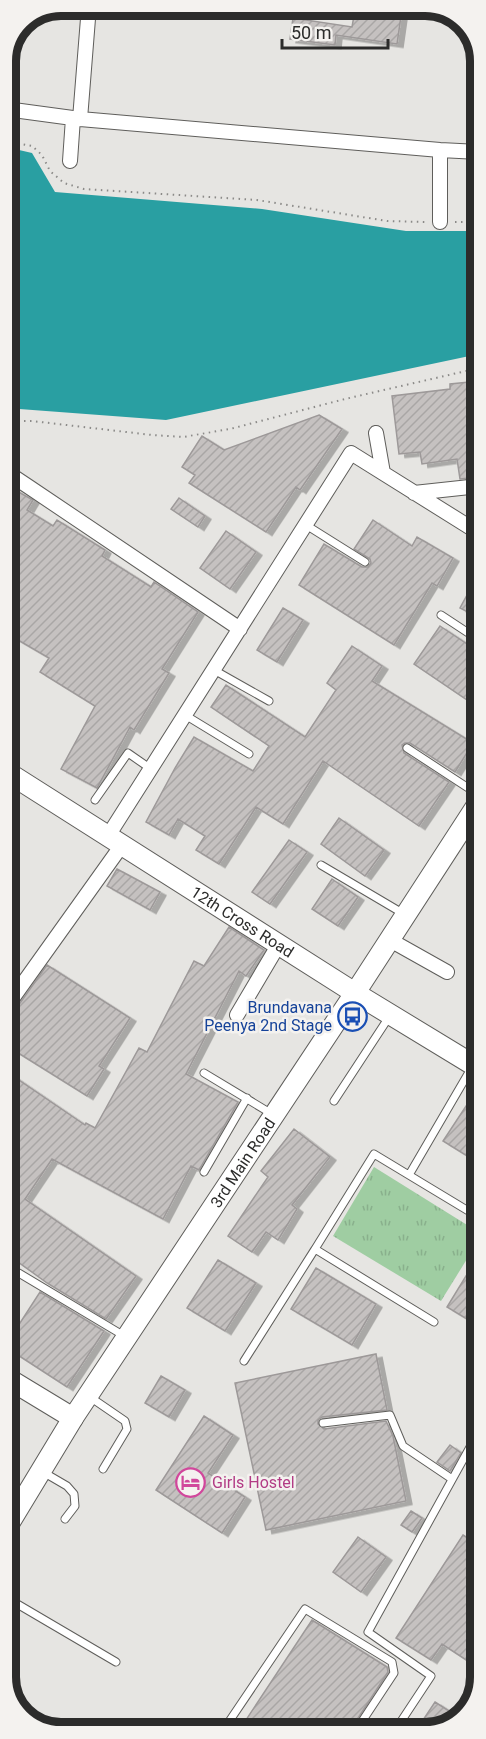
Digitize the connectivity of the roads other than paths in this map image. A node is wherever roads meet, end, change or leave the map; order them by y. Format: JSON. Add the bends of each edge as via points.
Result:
{"nodes":[{"id":1,"x":88,"y":16,"type":"edge"},
{"id":2,"x":16,"y":110,"type":"edge"},
{"id":3,"x":77,"y":118,"type":"junction"},
{"id":4,"x":440,"y":150,"type":"junction"},
{"id":5,"x":470,"y":152,"type":"edge"},
{"id":6,"x":69,"y":161,"type":"dead end"},
{"id":7,"x":440,"y":222,"type":"road end"},
{"id":8,"x":376,"y":434,"type":"dead end"},
{"id":9,"x":383,"y":473,"type":"junction"},
{"id":10,"x":16,"y":478,"type":"edge"},
{"id":11,"x":470,"y":487,"type":"edge"},
{"id":12,"x":414,"y":493,"type":"junction"},
{"id":13,"x":306,"y":525,"type":"junction"},
{"id":14,"x":470,"y":527,"type":"edge"},
{"id":15,"x":365,"y":562,"type":"dead end"},
{"id":16,"x":441,"y":615,"type":"dead end"},
{"id":17,"x":240,"y":629,"type":"junction"},
{"id":18,"x":470,"y":634,"type":"edge"},
{"id":19,"x":214,"y":670,"type":"junction"},
{"id":20,"x":269,"y":701,"type":"dead end"},
{"id":21,"x":185,"y":715,"type":"junction"},
{"id":22,"x":407,"y":748,"type":"dead end"},
{"id":23,"x":249,"y":754,"type":"dead end"},
{"id":24,"x":151,"y":769,"type":"junction"},
{"id":25,"x":16,"y":778,"type":"edge"},
{"id":26,"x":470,"y":789,"type":"edge"},
{"id":27,"x":95,"y":800,"type":"dead end"},
{"id":28,"x":470,"y":816,"type":"edge"},
{"id":29,"x":115,"y":841,"type":"junction"},
{"id":30,"x":321,"y":865,"type":"dead end"},
{"id":31,"x":406,"y":915,"type":"junction"},
{"id":32,"x":390,"y":940,"type":"junction"},
{"id":33,"x":279,"y":944,"type":"junction"},
{"id":34,"x":447,"y":972,"type":"dead end"},
{"id":35,"x":16,"y":992,"type":"edge"},
{"id":36,"x":355,"y":993,"type":"junction"},
{"id":37,"x":237,"y":1015,"type":"dead end"},
{"id":38,"x":391,"y":1015,"type":"junction"},
{"id":39,"x":470,"y":1063,"type":"edge"},
{"id":40,"x":204,"y":1073,"type":"dead end"},
{"id":41,"x":470,"y":1077,"type":"edge"},
{"id":42,"x":247,"y":1098,"type":"junction"},
{"id":43,"x":334,"y":1101,"type":"dead end"},
{"id":44,"x":274,"y":1115,"type":"junction"},
{"id":45,"x":204,"y":1172,"type":"dead end"},
{"id":46,"x":409,"y":1175,"type":"junction"},
{"id":47,"x":470,"y":1212,"type":"edge"},
{"id":48,"x":315,"y":1249,"type":"junction"},
{"id":49,"x":16,"y":1271,"type":"edge"},
{"id":50,"x":434,"y":1322,"type":"dead end"},
{"id":51,"x":126,"y":1337,"type":"junction"},
{"id":52,"x":244,"y":1361,"type":"dead end"},
{"id":53,"x":16,"y":1383,"type":"edge"},
{"id":54,"x":88,"y":1395,"type":"junction"},
{"id":55,"x":73,"y":1418,"type":"junction"},
{"id":56,"x":323,"y":1423,"type":"dead end"},
{"id":57,"x":470,"y":1447,"type":"edge"},
{"id":58,"x":103,"y":1468,"type":"dead end"},
{"id":59,"x":41,"y":1470,"type":"junction"},
{"id":60,"x":452,"y":1479,"type":"junction"},
{"id":61,"x":16,"y":1512,"type":"edge"},
{"id":62,"x":65,"y":1519,"type":"dead end"},
{"id":63,"x":16,"y":1603,"type":"edge"},
{"id":64,"x":117,"y":1662,"type":"dead end"},
{"id":65,"x":229,"y":1722,"type":"edge"},
{"id":66,"x":362,"y":1722,"type":"edge"},
{"id":67,"x":401,"y":1722,"type":"edge"}],
"edges":[{"from":1,"to":3,"type":"street"},
{"from":2,"to":3,"type":"street"},
{"from":3,"to":4,"type":"street"},
{"from":3,"to":6,"type":"street"},
{"from":4,"to":5,"type":"street"},
{"from":4,"to":7,"type":"street"},
{"from":8,"to":9,"type":"street"},
{"from":9,"to":12,"type":"street"},
{"from":9,"to":13,"type":"street","via":[[351,453]]},
{"from":10,"to":17,"type":"street"},
{"from":11,"to":12,"type":"street"},
{"from":12,"to":14,"type":"street"},
{"from":13,"to":15,"type":"lane"},
{"from":13,"to":17,"type":"street"},
{"from":16,"to":18,"type":"lane"},
{"from":17,"to":19,"type":"street"},
{"from":19,"to":20,"type":"lane"},
{"from":19,"to":21,"type":"street"},
{"from":21,"to":23,"type":"lane"},
{"from":21,"to":24,"type":"street"},
{"from":22,"to":26,"type":"lane"},
{"from":24,"to":27,"type":"lane","via":[[128,753]]},
{"from":24,"to":29,"type":"street"},
{"from":25,"to":29,"type":"main road","name":"12th Cross Road"},
{"from":28,"to":31,"type":"main road","name":"3rd Main Road"},
{"from":29,"to":33,"type":"main road","name":"12th Cross Road"},
{"from":29,"to":35,"type":"street"},
{"from":30,"to":31,"type":"lane"},
{"from":31,"to":32,"type":"main road","name":"3rd Main Road"},
{"from":32,"to":34,"type":"street"},
{"from":32,"to":36,"type":"main road","name":"3rd Main Road"},
{"from":33,"to":36,"type":"main road","name":"12th Cross Road"},
{"from":33,"to":37,"type":"street"},
{"from":36,"to":38,"type":"main road","name":"12th Cross Road"},
{"from":36,"to":44,"type":"main road","name":"3rd Main Road"},
{"from":38,"to":39,"type":"main road","name":"12th Cross Road"},
{"from":38,"to":43,"type":"lane"},
{"from":40,"to":42,"type":"lane"},
{"from":41,"to":46,"type":"lane"},
{"from":42,"to":44,"type":"lane"},
{"from":42,"to":45,"type":"lane"},
{"from":44,"to":51,"type":"main road","name":"3rd Main Road"},
{"from":46,"to":47,"type":"lane"},
{"from":46,"to":48,"type":"lane","via":[[374,1154]]},
{"from":48,"to":50,"type":"lane"},
{"from":48,"to":52,"type":"lane"},
{"from":49,"to":51,"type":"lane"},
{"from":51,"to":54,"type":"main road","name":"3rd Main Road"},
{"from":53,"to":55,"type":"main road"},
{"from":54,"to":55,"type":"main road","name":"3rd Main Road"},
{"from":54,"to":58,"type":"lane","via":[[125,1421],[127,1429]]},
{"from":55,"to":59,"type":"main road","name":"3rd Main Road"},
{"from":56,"to":60,"type":"lane","via":[[390,1415],[403,1446]]},
{"from":57,"to":60,"type":"lane"},
{"from":59,"to":61,"type":"main road","name":"3rd Main Road"},
{"from":59,"to":62,"type":"lane","via":[[74,1494],[75,1506]]},
{"from":60,"to":67,"type":"lane","via":[[368,1632],[431,1676]]},
{"from":63,"to":64,"type":"lane"},
{"from":65,"to":66,"type":"lane","via":[[305,1608],[392,1662],[394,1673]]}]}
